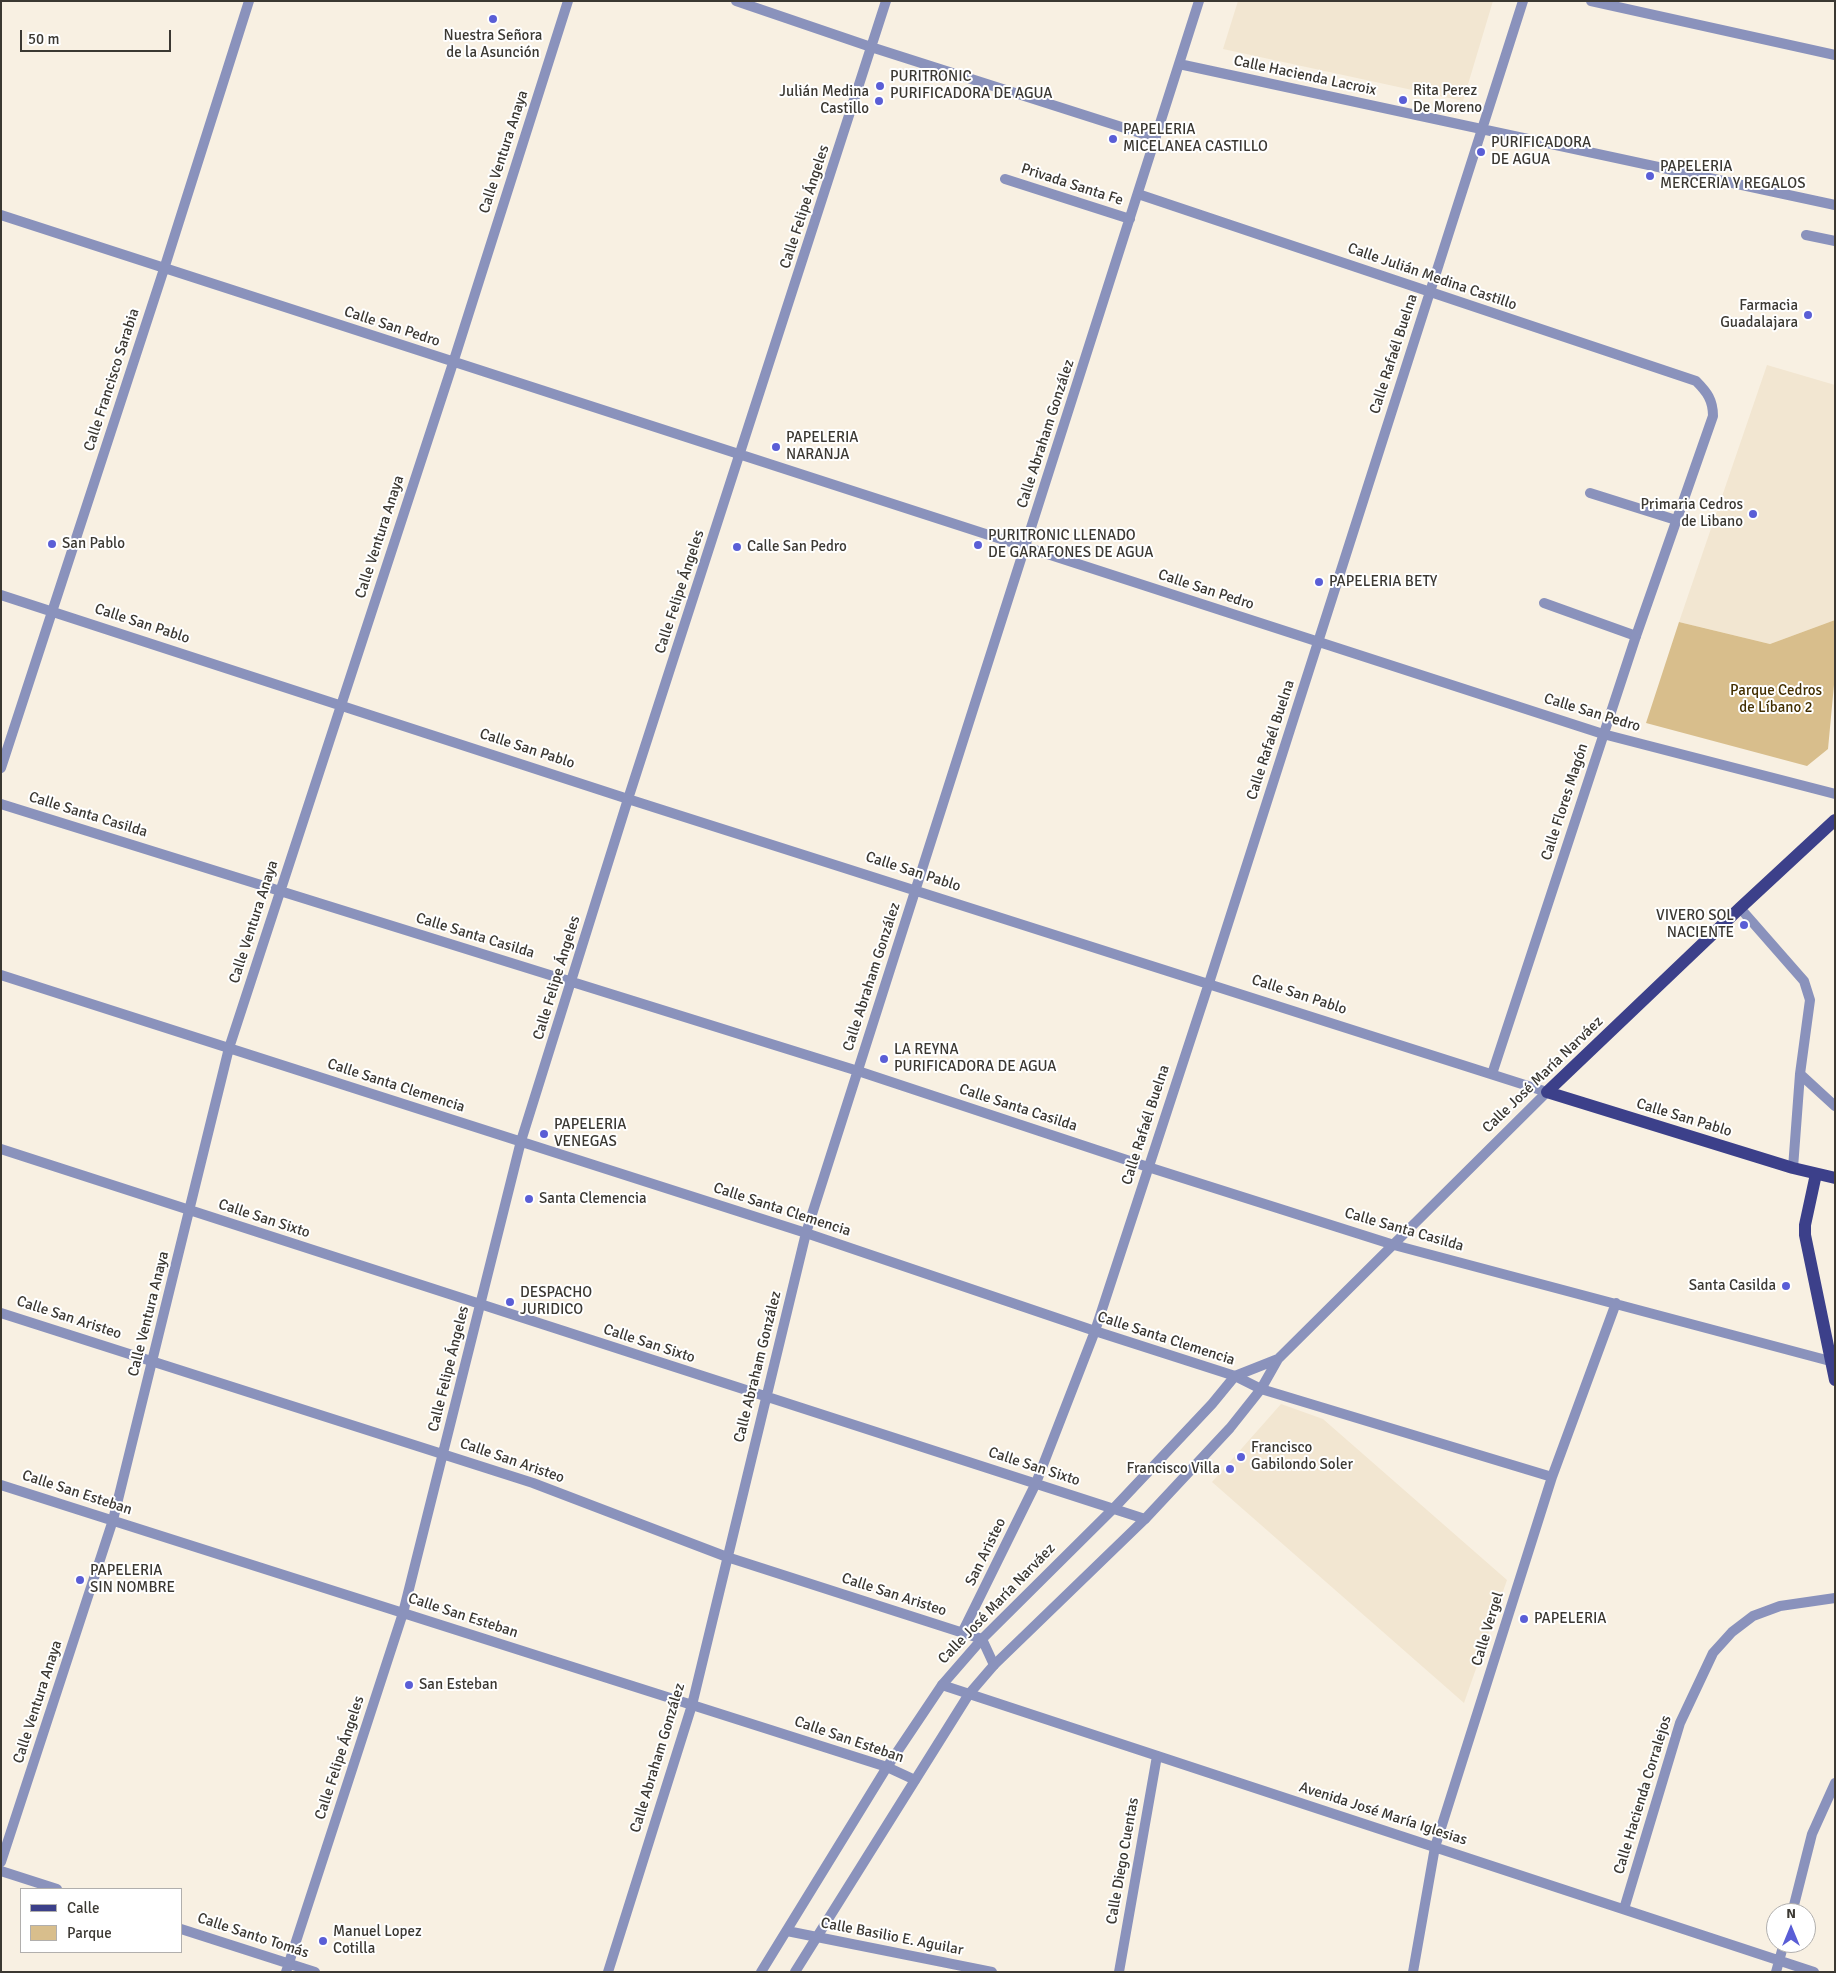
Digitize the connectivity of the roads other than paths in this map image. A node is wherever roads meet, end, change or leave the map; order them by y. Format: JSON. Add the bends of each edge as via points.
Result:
{"nodes":[{"id":1,"x":249,"y":1,"type":"edge"},
{"id":2,"x":568,"y":1,"type":"edge"},
{"id":3,"x":736,"y":1,"type":"edge"},
{"id":4,"x":886,"y":1,"type":"edge"},
{"id":5,"x":1199,"y":1,"type":"edge"},
{"id":6,"x":1523,"y":1,"type":"edge"},
{"id":7,"x":1591,"y":1,"type":"edge"},
{"id":8,"x":871,"y":48,"type":"junction"},
{"id":9,"x":1835,"y":55,"type":"edge"},
{"id":10,"x":1179,"y":64,"type":"junction"},
{"id":11,"x":1482,"y":129,"type":"junction"},
{"id":12,"x":1156,"y":138,"type":"junction"},
{"id":13,"x":1005,"y":179,"type":"dead end"},
{"id":14,"x":1138,"y":194,"type":"junction"},
{"id":15,"x":1835,"y":205,"type":"edge"},
{"id":16,"x":1,"y":216,"type":"edge"},
{"id":17,"x":1130,"y":219,"type":"junction"},
{"id":18,"x":1806,"y":235,"type":"dead end"},
{"id":19,"x":1835,"y":241,"type":"edge"},
{"id":20,"x":164,"y":269,"type":"junction"},
{"id":21,"x":1430,"y":292,"type":"junction"},
{"id":22,"x":453,"y":363,"type":"junction"},
{"id":23,"x":1710,"y":398,"type":"joint"},
{"id":24,"x":741,"y":455,"type":"junction"},
{"id":25,"x":1590,"y":494,"type":"dead end"},
{"id":26,"x":1676,"y":520,"type":"junction"},
{"id":27,"x":1025,"y":547,"type":"junction"},
{"id":28,"x":1,"y":596,"type":"edge"},
{"id":29,"x":1544,"y":603,"type":"dead end"},
{"id":30,"x":52,"y":612,"type":"junction"},
{"id":31,"x":1636,"y":636,"type":"junction"},
{"id":32,"x":1318,"y":642,"type":"junction"},
{"id":33,"x":341,"y":706,"type":"junction"},
{"id":34,"x":1603,"y":734,"type":"junction"},
{"id":35,"x":1,"y":768,"type":"edge"},
{"id":36,"x":1835,"y":794,"type":"edge"},
{"id":37,"x":628,"y":799,"type":"junction"},
{"id":38,"x":1,"y":804,"type":"edge"},
{"id":39,"x":1835,"y":820,"type":"edge"},
{"id":40,"x":916,"y":890,"type":"junction"},
{"id":41,"x":280,"y":891,"type":"junction"},
{"id":42,"x":1740,"y":908,"type":"junction"},
{"id":43,"x":1,"y":975,"type":"edge"},
{"id":44,"x":572,"y":982,"type":"junction"},
{"id":45,"x":1209,"y":983,"type":"junction"},
{"id":46,"x":229,"y":1048,"type":"junction"},
{"id":47,"x":858,"y":1071,"type":"junction"},
{"id":48,"x":1492,"y":1074,"type":"junction"},
{"id":49,"x":1800,"y":1074,"type":"junction"},
{"id":50,"x":1547,"y":1092,"type":"junction"},
{"id":51,"x":1835,"y":1106,"type":"edge"},
{"id":52,"x":520,"y":1142,"type":"junction"},
{"id":53,"x":1,"y":1149,"type":"edge"},
{"id":54,"x":1148,"y":1167,"type":"junction"},
{"id":55,"x":1793,"y":1168,"type":"junction"},
{"id":56,"x":1816,"y":1174,"type":"junction"},
{"id":57,"x":1835,"y":1178,"type":"edge"},
{"id":58,"x":190,"y":1210,"type":"junction"},
{"id":59,"x":806,"y":1233,"type":"junction"},
{"id":60,"x":1394,"y":1244,"type":"junction"},
{"id":61,"x":1616,"y":1303,"type":"junction"},
{"id":62,"x":480,"y":1305,"type":"junction"},
{"id":63,"x":1,"y":1313,"type":"edge"},
{"id":64,"x":1095,"y":1331,"type":"junction"},
{"id":65,"x":1278,"y":1359,"type":"junction"},
{"id":66,"x":153,"y":1361,"type":"junction"},
{"id":67,"x":1830,"y":1361,"type":"junction"},
{"id":68,"x":1235,"y":1376,"type":"junction"},
{"id":69,"x":1835,"y":1380,"type":"edge"},
{"id":70,"x":1261,"y":1390,"type":"junction"},
{"id":71,"x":766,"y":1398,"type":"junction"},
{"id":72,"x":443,"y":1454,"type":"junction"},
{"id":73,"x":1552,"y":1477,"type":"junction"},
{"id":74,"x":1036,"y":1484,"type":"junction"},
{"id":75,"x":1,"y":1485,"type":"edge"},
{"id":76,"x":1114,"y":1508,"type":"junction"},
{"id":77,"x":1145,"y":1519,"type":"junction"},
{"id":78,"x":113,"y":1520,"type":"junction"},
{"id":79,"x":727,"y":1557,"type":"junction"},
{"id":80,"x":1835,"y":1598,"type":"edge"},
{"id":81,"x":403,"y":1613,"type":"junction"},
{"id":82,"x":962,"y":1633,"type":"junction"},
{"id":83,"x":982,"y":1639,"type":"junction"},
{"id":84,"x":994,"y":1665,"type":"junction"},
{"id":85,"x":942,"y":1685,"type":"junction"},
{"id":86,"x":969,"y":1694,"type":"junction"},
{"id":87,"x":692,"y":1705,"type":"junction"},
{"id":88,"x":1156,"y":1756,"type":"junction"},
{"id":89,"x":887,"y":1767,"type":"junction"},
{"id":90,"x":915,"y":1780,"type":"junction"},
{"id":91,"x":1835,"y":1783,"type":"edge"},
{"id":92,"x":1435,"y":1847,"type":"junction"},
{"id":93,"x":1,"y":1862,"type":"edge"},
{"id":94,"x":1,"y":1871,"type":"edge"},
{"id":95,"x":54,"y":1888,"type":"edge"},
{"id":96,"x":1795,"y":1903,"type":"edge"},
{"id":97,"x":1624,"y":1909,"type":"junction"},
{"id":98,"x":182,"y":1929,"type":"edge"},
{"id":99,"x":787,"y":1932,"type":"junction"},
{"id":100,"x":816,"y":1938,"type":"junction"},
{"id":101,"x":1781,"y":1953,"type":"edge"},
{"id":102,"x":1779,"y":1960,"type":"junction"},
{"id":103,"x":287,"y":1968,"type":"edge"},
{"id":104,"x":315,"y":1972,"type":"edge"},
{"id":105,"x":608,"y":1972,"type":"edge"},
{"id":106,"x":761,"y":1972,"type":"edge"},
{"id":107,"x":795,"y":1972,"type":"edge"},
{"id":108,"x":992,"y":1972,"type":"edge"},
{"id":109,"x":1119,"y":1972,"type":"edge"},
{"id":110,"x":1412,"y":1972,"type":"edge"},
{"id":111,"x":1776,"y":1972,"type":"edge"},
{"id":112,"x":1814,"y":1972,"type":"edge"}],
"edges":[{"from":1,"to":20,"type":"street","name":"Calle Francisco Sarabia"},
{"from":2,"to":22,"type":"street","name":"Calle Ventura Anaya"},
{"from":3,"to":8,"type":"street"},
{"from":4,"to":8,"type":"street","name":"Calle Felipe Ángeles"},
{"from":5,"to":10,"type":"street","name":"Calle Abraham González"},
{"from":6,"to":11,"type":"street","name":"Calle Rafaél Buelna"},
{"from":7,"to":9,"type":"street"},
{"from":8,"to":12,"type":"street"},
{"from":8,"to":24,"type":"street","name":"Calle Felipe Ángeles"},
{"from":10,"to":11,"type":"street","name":"Calle Hacienda Lacroix"},
{"from":10,"to":12,"type":"street","name":"Calle Abraham González"},
{"from":11,"to":15,"type":"street","name":"Calle Hacienda Lacroix"},
{"from":11,"to":21,"type":"street","name":"Calle Rafaél Buelna"},
{"from":12,"to":14,"type":"street","name":"Calle Abraham González"},
{"from":13,"to":17,"type":"street","name":"Privada Santa Fe"},
{"from":14,"to":17,"type":"street","name":"Calle Abraham González"},
{"from":14,"to":21,"type":"street","name":"Calle Julián Medina Castillo"},
{"from":16,"to":20,"type":"street","name":"Calle San Pedro"},
{"from":17,"to":27,"type":"street","name":"Calle Abraham González"},
{"from":18,"to":19,"type":"street"},
{"from":20,"to":22,"type":"street","name":"Calle San Pedro"},
{"from":20,"to":30,"type":"street","name":"Calle Francisco Sarabia"},
{"from":21,"to":23,"type":"street","name":"Calle Julián Medina Castillo","via":[[1696,381]]},
{"from":21,"to":32,"type":"street","name":"Calle Rafaél Buelna"},
{"from":22,"to":24,"type":"street","name":"Calle San Pedro"},
{"from":22,"to":33,"type":"street","name":"Calle Ventura Anaya"},
{"from":23,"to":26,"type":"street","name":"Calle Flores Magón","via":[[1713,416]]},
{"from":24,"to":27,"type":"street","name":"Calle San Pedro"},
{"from":24,"to":37,"type":"street","name":"Calle Felipe Ángeles"},
{"from":25,"to":26,"type":"street"},
{"from":26,"to":31,"type":"street","name":"Calle Flores Magón"},
{"from":27,"to":32,"type":"street","name":"Calle San Pedro"},
{"from":27,"to":40,"type":"street","name":"Calle Abraham González"},
{"from":28,"to":30,"type":"street","name":"Calle San Pablo"},
{"from":29,"to":31,"type":"street"},
{"from":30,"to":33,"type":"street","name":"Calle San Pablo"},
{"from":30,"to":35,"type":"street","name":"Calle Francisco Sarabia"},
{"from":31,"to":34,"type":"street","name":"Calle Flores Magón"},
{"from":32,"to":34,"type":"street","name":"Calle San Pedro"},
{"from":32,"to":45,"type":"street","name":"Calle Rafaél Buelna"},
{"from":33,"to":37,"type":"street","name":"Calle San Pablo"},
{"from":33,"to":41,"type":"street","name":"Calle Ventura Anaya"},
{"from":34,"to":36,"type":"street","name":"Calle San Pedro"},
{"from":34,"to":48,"type":"street","name":"Calle Flores Magón"},
{"from":37,"to":40,"type":"street","name":"Calle San Pablo"},
{"from":37,"to":44,"type":"street","name":"Calle Felipe Ángeles"},
{"from":38,"to":41,"type":"street","name":"Calle Santa Casilda"},
{"from":39,"to":42,"type":"main road","name":"Calle José María Narváez"},
{"from":40,"to":45,"type":"street","name":"Calle San Pablo"},
{"from":40,"to":47,"type":"street","name":"Calle Abraham González"},
{"from":41,"to":44,"type":"street","name":"Calle Santa Casilda"},
{"from":41,"to":46,"type":"street","name":"Calle Ventura Anaya"},
{"from":42,"to":49,"type":"street","via":[[1804,981],[1808,990],[1810,1000]]},
{"from":42,"to":50,"type":"main road","name":"Calle José María Narváez"},
{"from":43,"to":46,"type":"street","name":"Calle Santa Clemencia"},
{"from":44,"to":47,"type":"street","name":"Calle Santa Casilda"},
{"from":44,"to":52,"type":"street","name":"Calle Felipe Ángeles"},
{"from":45,"to":48,"type":"street","name":"Calle San Pablo"},
{"from":45,"to":54,"type":"street","name":"Calle Rafaél Buelna"},
{"from":46,"to":52,"type":"street","name":"Calle Santa Clemencia"},
{"from":46,"to":58,"type":"street","name":"Calle Ventura Anaya"},
{"from":47,"to":54,"type":"street","name":"Calle Santa Casilda"},
{"from":47,"to":59,"type":"street","name":"Calle Abraham González"},
{"from":48,"to":50,"type":"street","name":"Calle San Pablo"},
{"from":49,"to":51,"type":"street"},
{"from":49,"to":55,"type":"street"},
{"from":50,"to":55,"type":"main road","name":"Calle San Pablo"},
{"from":50,"to":60,"type":"street","name":"Calle José María Narváez"},
{"from":52,"to":59,"type":"street","name":"Calle Santa Clemencia"},
{"from":52,"to":62,"type":"street","name":"Calle Felipe Ángeles"},
{"from":53,"to":58,"type":"street","name":"Calle San Sixto"},
{"from":54,"to":60,"type":"street","name":"Calle Santa Casilda"},
{"from":54,"to":64,"type":"street","name":"Calle Rafaél Buelna"},
{"from":55,"to":56,"type":"main road","name":"Calle San Pablo"},
{"from":56,"to":57,"type":"main road","name":"Calle San Pablo"},
{"from":56,"to":67,"type":"main road","via":[[1805,1235]]},
{"from":58,"to":62,"type":"street","name":"Calle San Sixto"},
{"from":58,"to":66,"type":"street","name":"Calle Ventura Anaya"},
{"from":59,"to":64,"type":"street","name":"Calle Santa Clemencia"},
{"from":59,"to":71,"type":"street","name":"Calle Abraham González"},
{"from":60,"to":61,"type":"street","name":"Calle Santa Casilda"},
{"from":60,"to":65,"type":"street","name":"Calle José María Narváez"},
{"from":61,"to":67,"type":"street","name":"Calle Santa Casilda"},
{"from":61,"to":73,"type":"street","name":"Calle Vergel"},
{"from":62,"to":71,"type":"street","name":"Calle San Sixto"},
{"from":62,"to":72,"type":"street","name":"Calle Felipe Ángeles"},
{"from":63,"to":66,"type":"street","name":"Calle San Aristeo"},
{"from":64,"to":68,"type":"street","name":"Calle Santa Clemencia"},
{"from":64,"to":74,"type":"street","name":"Calle Rafaél Buelna"},
{"from":65,"to":68,"type":"street","name":"Calle José María Narváez"},
{"from":65,"to":70,"type":"street","name":"Calle José María Narváez"},
{"from":66,"to":72,"type":"street","name":"Calle San Aristeo"},
{"from":66,"to":78,"type":"street","name":"Calle Ventura Anaya"},
{"from":67,"to":69,"type":"main road"},
{"from":68,"to":70,"type":"street","name":"Calle Santa Clemencia"},
{"from":68,"to":76,"type":"street","name":"Calle José María Narváez"},
{"from":70,"to":73,"type":"street","name":"Calle Santa Clemencia"},
{"from":70,"to":77,"type":"street","name":"Calle José María Narváez"},
{"from":71,"to":74,"type":"street","name":"Calle San Sixto"},
{"from":71,"to":79,"type":"street","name":"Calle Abraham González"},
{"from":72,"to":79,"type":"street","name":"Calle San Aristeo","via":[[533,1483]]},
{"from":72,"to":81,"type":"street","name":"Calle Felipe Ángeles"},
{"from":73,"to":92,"type":"street","name":"Calle Vergel"},
{"from":74,"to":76,"type":"street","name":"Calle San Sixto"},
{"from":74,"to":82,"type":"street","name":"San Aristeo"},
{"from":75,"to":78,"type":"street","name":"Calle San Esteban"},
{"from":76,"to":77,"type":"street","name":"Calle San Sixto"},
{"from":76,"to":83,"type":"street","name":"Calle José María Narváez"},
{"from":77,"to":84,"type":"street","name":"Calle José María Narváez"},
{"from":78,"to":81,"type":"street","name":"Calle San Esteban"},
{"from":78,"to":93,"type":"street","name":"Calle Ventura Anaya"},
{"from":79,"to":82,"type":"street","name":"Calle San Aristeo"},
{"from":79,"to":87,"type":"street","name":"Calle Abraham González"},
{"from":80,"to":97,"type":"street","name":"Calle Hacienda Corralejos","via":[[1780,1606],[1753,1616],[1732,1632],[1713,1653],[1680,1723]]},
{"from":81,"to":87,"type":"street","name":"Calle San Esteban"},
{"from":81,"to":103,"type":"street","name":"Calle Felipe Ángeles"},
{"from":82,"to":83,"type":"street","name":"Calle San Aristeo"},
{"from":83,"to":84,"type":"street"},
{"from":83,"to":85,"type":"street","name":"Calle José María Narváez"},
{"from":84,"to":86,"type":"street","name":"Calle José María Narváez"},
{"from":85,"to":86,"type":"street","name":"Avenida José María Iglesias"},
{"from":85,"to":89,"type":"street","name":"Calle José María Narváez"},
{"from":86,"to":88,"type":"street","name":"Avenida José María Iglesias"},
{"from":86,"to":90,"type":"street","name":"Calle José María Narváez"},
{"from":87,"to":89,"type":"street","name":"Calle San Esteban"},
{"from":87,"to":105,"type":"street","name":"Calle Abraham González"},
{"from":88,"to":92,"type":"street","name":"Avenida José María Iglesias"},
{"from":88,"to":109,"type":"street","name":"Calle Diego Cuentas"},
{"from":89,"to":90,"type":"street","name":"Calle San Esteban"},
{"from":89,"to":99,"type":"street","name":"Calle José María Narváez"},
{"from":90,"to":100,"type":"street","name":"Calle José María Narváez"},
{"from":91,"to":96,"type":"street","via":[[1812,1834]]},
{"from":92,"to":97,"type":"street","name":"Avenida José María Iglesias"},
{"from":92,"to":110,"type":"street","name":"Calle Vergel"},
{"from":94,"to":95,"type":"street"},
{"from":97,"to":102,"type":"street","name":"Avenida José María Iglesias"},
{"from":98,"to":103,"type":"street","name":"Calle Santo Tomás"},
{"from":99,"to":100,"type":"street","name":"Calle Basilio E. Aguilar"},
{"from":99,"to":106,"type":"street","name":"Calle José María Narváez"},
{"from":100,"to":107,"type":"street","name":"Calle José María Narváez"},
{"from":100,"to":108,"type":"street","name":"Calle Basilio E. Aguilar"},
{"from":101,"to":102,"type":"street"},
{"from":102,"to":111,"type":"street"},
{"from":102,"to":112,"type":"street","name":"Avenida José María Iglesias"},
{"from":103,"to":104,"type":"street","name":"Calle Santo Tomás"}]}
